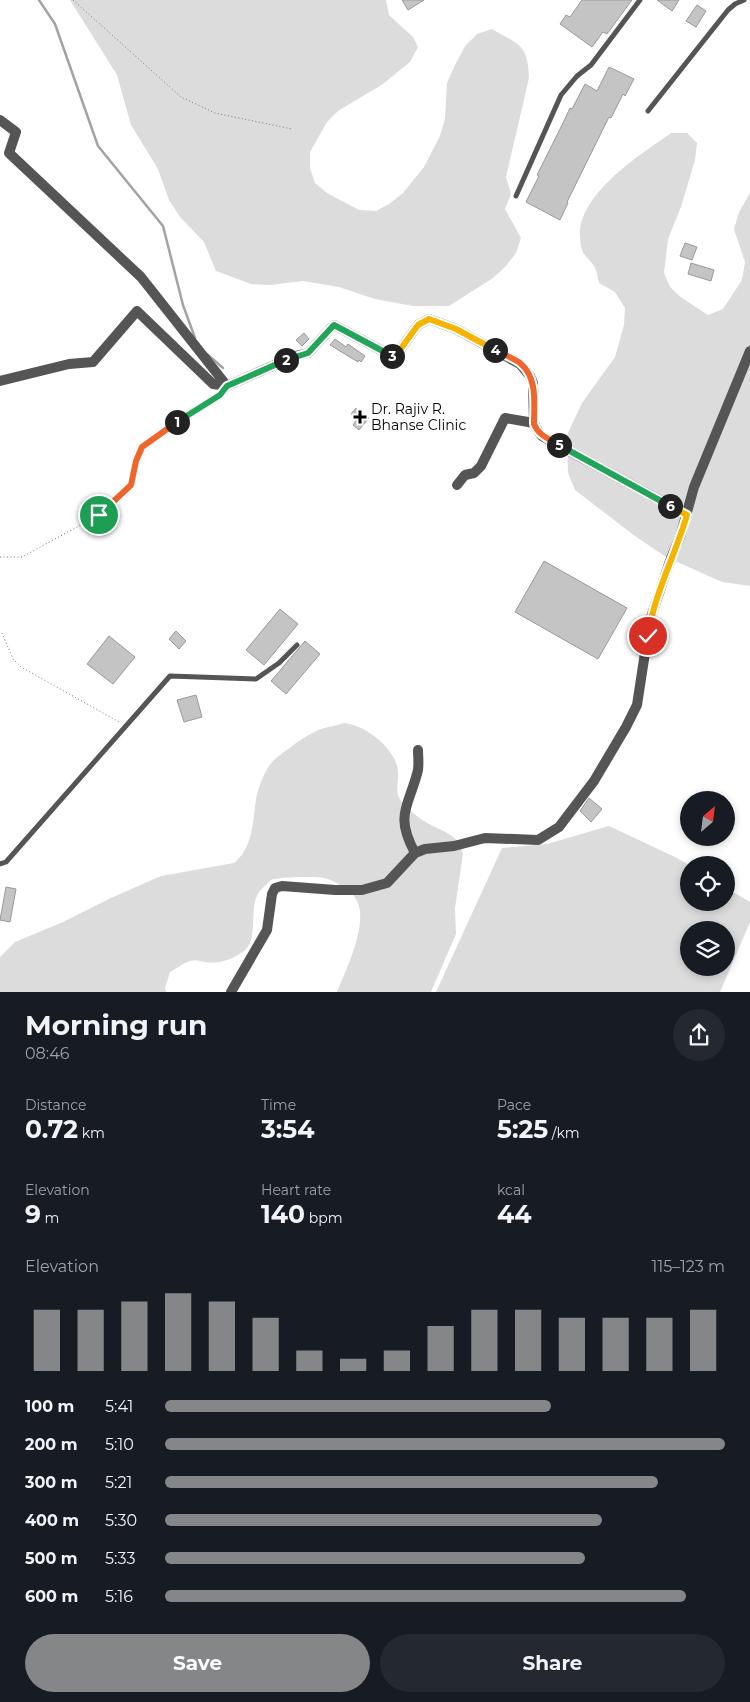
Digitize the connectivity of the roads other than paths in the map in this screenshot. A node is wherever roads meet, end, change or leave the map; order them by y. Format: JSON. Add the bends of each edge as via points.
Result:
{"nodes":[{"id":1,"x":640,"y":0,"type":"edge"},
{"id":2,"x":744,"y":0,"type":"edge"},
{"id":3,"x":648,"y":111,"type":"dead end"},
{"id":4,"x":0,"y":120,"type":"edge"},
{"id":5,"x":516,"y":196,"type":"dead end"},
{"id":6,"x":750,"y":351,"type":"edge"},
{"id":7,"x":0,"y":381,"type":"edge"},
{"id":8,"x":227,"y":386,"type":"junction"},
{"id":9,"x":534,"y":424,"type":"junction"},
{"id":10,"x":457,"y":485,"type":"dead end"},
{"id":11,"x":687,"y":515,"type":"junction"},
{"id":12,"x":297,"y":644,"type":"dead end"},
{"id":13,"x":418,"y":750,"type":"dead end"},
{"id":14,"x":415,"y":853,"type":"junction"},
{"id":15,"x":0,"y":864,"type":"edge"},
{"id":16,"x":232,"y":992,"type":"edge"}],
"edges":[{"from":1,"to":5,"type":"lane","via":[[591,65],[561,95]]},
{"from":2,"to":3,"type":"lane","via":[[728,10]]},
{"from":4,"to":8,"type":"street","via":[[16,132],[9,152],[141,277]]},
{"from":6,"to":11,"type":"street","via":[[694,487]]},
{"from":7,"to":8,"type":"street","via":[[69,364],[94,362],[137,311],[213,384]]},
{"from":8,"to":9,"type":"street","via":[[308,353],[334,325],[392,356],[397,354],[418,325],[429,319],[456,329],[520,364],[534,383]]},
{"from":9,"to":10,"type":"street","via":[[505,418],[481,466]]},
{"from":9,"to":11,"type":"street","via":[[542,436]]},
{"from":11,"to":14,"type":"street","via":[[650,620],[637,705],[594,781],[559,827],[538,840],[485,838]]},
{"from":12,"to":15,"type":"lane","via":[[256,680],[170,676],[6,862]]},
{"from":13,"to":14,"type":"street","via":[[418,768],[404,809],[406,837]]},
{"from":14,"to":16,"type":"street","via":[[387,883],[375,887],[362,890],[275,888],[267,930]]}]}
